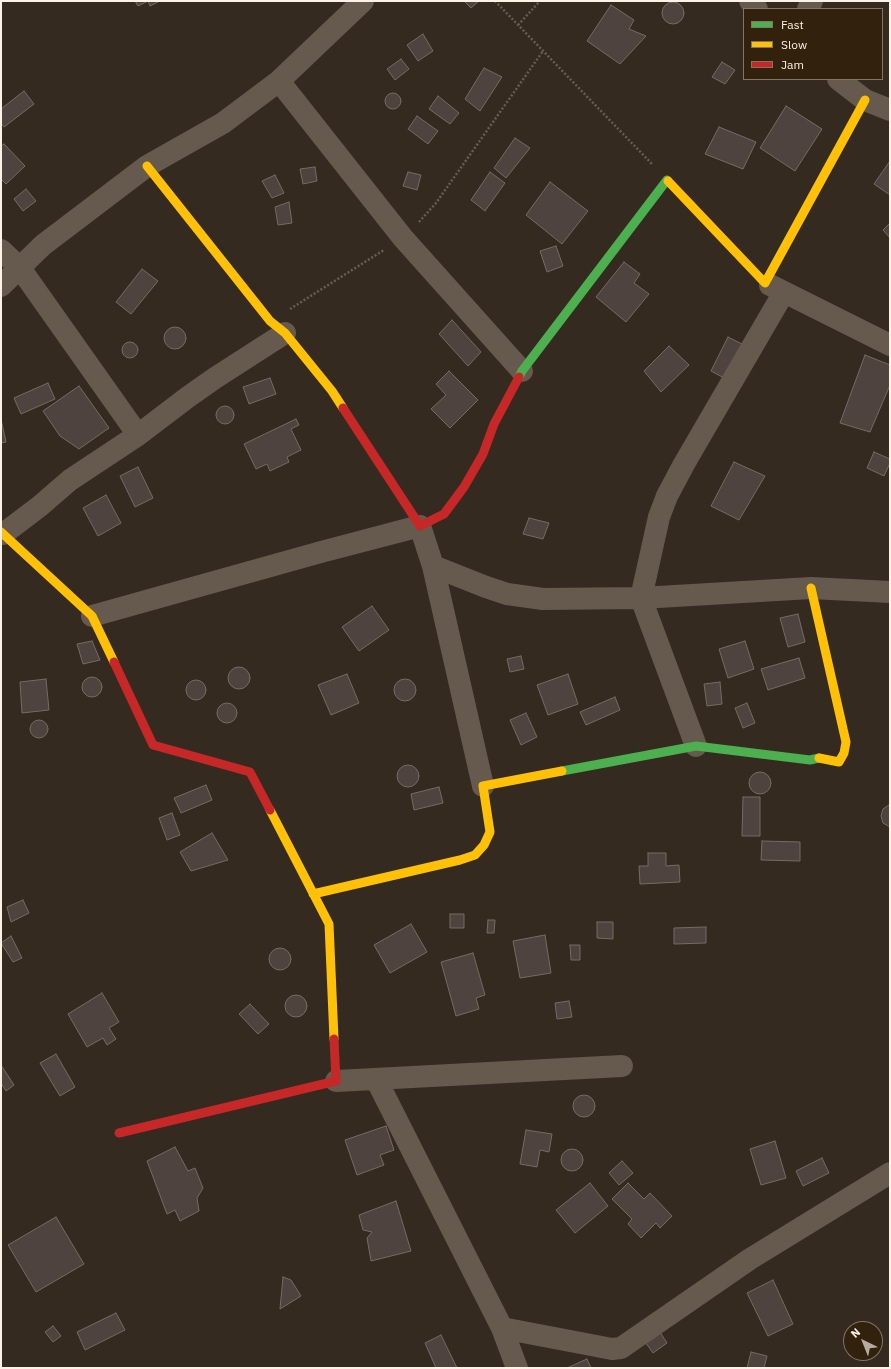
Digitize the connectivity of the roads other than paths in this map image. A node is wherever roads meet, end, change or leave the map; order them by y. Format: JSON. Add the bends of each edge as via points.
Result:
{"nodes":[{"id":1,"x":363,"y":1,"type":"edge"},
{"id":2,"x":839,"y":80,"type":"edge"},
{"id":3,"x":279,"y":81,"type":"junction"},
{"id":4,"x":864,"y":100,"type":"junction"},
{"id":5,"x":890,"y":110,"type":"edge"},
{"id":6,"x":147,"y":166,"type":"junction"},
{"id":7,"x":1,"y":250,"type":"edge"},
{"id":8,"x":20,"y":268,"type":"junction"},
{"id":9,"x":1,"y":286,"type":"edge"},
{"id":10,"x":774,"y":287,"type":"junction"},
{"id":11,"x":277,"y":327,"type":"junction"},
{"id":12,"x":890,"y":345,"type":"edge"},
{"id":13,"x":522,"y":371,"type":"junction"},
{"id":14,"x":138,"y":435,"type":"junction"},
{"id":15,"x":420,"y":526,"type":"junction"},
{"id":16,"x":2,"y":534,"type":"edge"},
{"id":17,"x":433,"y":566,"type":"junction"},
{"id":18,"x":811,"y":588,"type":"junction"},
{"id":19,"x":890,"y":592,"type":"edge"},
{"id":20,"x":641,"y":598,"type":"junction"},
{"id":21,"x":92,"y":616,"type":"junction"},
{"id":22,"x":696,"y":746,"type":"junction"},
{"id":23,"x":483,"y":786,"type":"junction"},
{"id":24,"x":313,"y":894,"type":"junction"},
{"id":25,"x":622,"y":1066,"type":"dead end"},
{"id":26,"x":376,"y":1079,"type":"junction"},
{"id":27,"x":336,"y":1081,"type":"junction"},
{"id":28,"x":119,"y":1133,"type":"dead end"},
{"id":29,"x":890,"y":1173,"type":"edge"},
{"id":30,"x":502,"y":1328,"type":"junction"},
{"id":31,"x":517,"y":1368,"type":"edge"}],
"edges":[{"from":1,"to":3,"type":"street"},
{"from":2,"to":4,"type":"street"},
{"from":3,"to":6,"type":"street","via":[[223,123]]},
{"from":3,"to":13,"type":"street","via":[[403,238]]},
{"from":4,"to":5,"type":"street"},
{"from":4,"to":10,"type":"street"},
{"from":6,"to":8,"type":"street","via":[[44,245]]},
{"from":6,"to":11,"type":"street"},
{"from":7,"to":8,"type":"street"},
{"from":8,"to":9,"type":"street"},
{"from":8,"to":14,"type":"street"},
{"from":10,"to":12,"type":"street"},
{"from":10,"to":13,"type":"street","via":[[667,180]]},
{"from":10,"to":20,"type":"street","via":[[667,496],[659,517]]},
{"from":11,"to":14,"type":"street"},
{"from":11,"to":15,"type":"street","via":[[332,391]]},
{"from":13,"to":15,"type":"street","via":[[494,424],[483,454],[464,487],[444,514]]},
{"from":14,"to":16,"type":"street","via":[[70,480]]},
{"from":15,"to":17,"type":"street"},
{"from":15,"to":21,"type":"street"},
{"from":16,"to":21,"type":"street"},
{"from":17,"to":20,"type":"street","via":[[507,594],[543,599]]},
{"from":17,"to":23,"type":"street"},
{"from":18,"to":19,"type":"street"},
{"from":18,"to":20,"type":"street"},
{"from":18,"to":22,"type":"street","via":[[846,742],[844,754],[839,762],[821,757],[810,760]]},
{"from":20,"to":22,"type":"street"},
{"from":21,"to":24,"type":"street","via":[[153,746],[250,772]]},
{"from":22,"to":23,"type":"street"},
{"from":23,"to":24,"type":"street","via":[[490,832],[484,845],[475,855]]},
{"from":24,"to":27,"type":"street","via":[[328,924]]},
{"from":25,"to":26,"type":"street"},
{"from":26,"to":27,"type":"street"},
{"from":26,"to":30,"type":"street"},
{"from":27,"to":28,"type":"street"},
{"from":29,"to":30,"type":"street","via":[[750,1259],[621,1348],[612,1349]]},
{"from":30,"to":31,"type":"street"}]}
